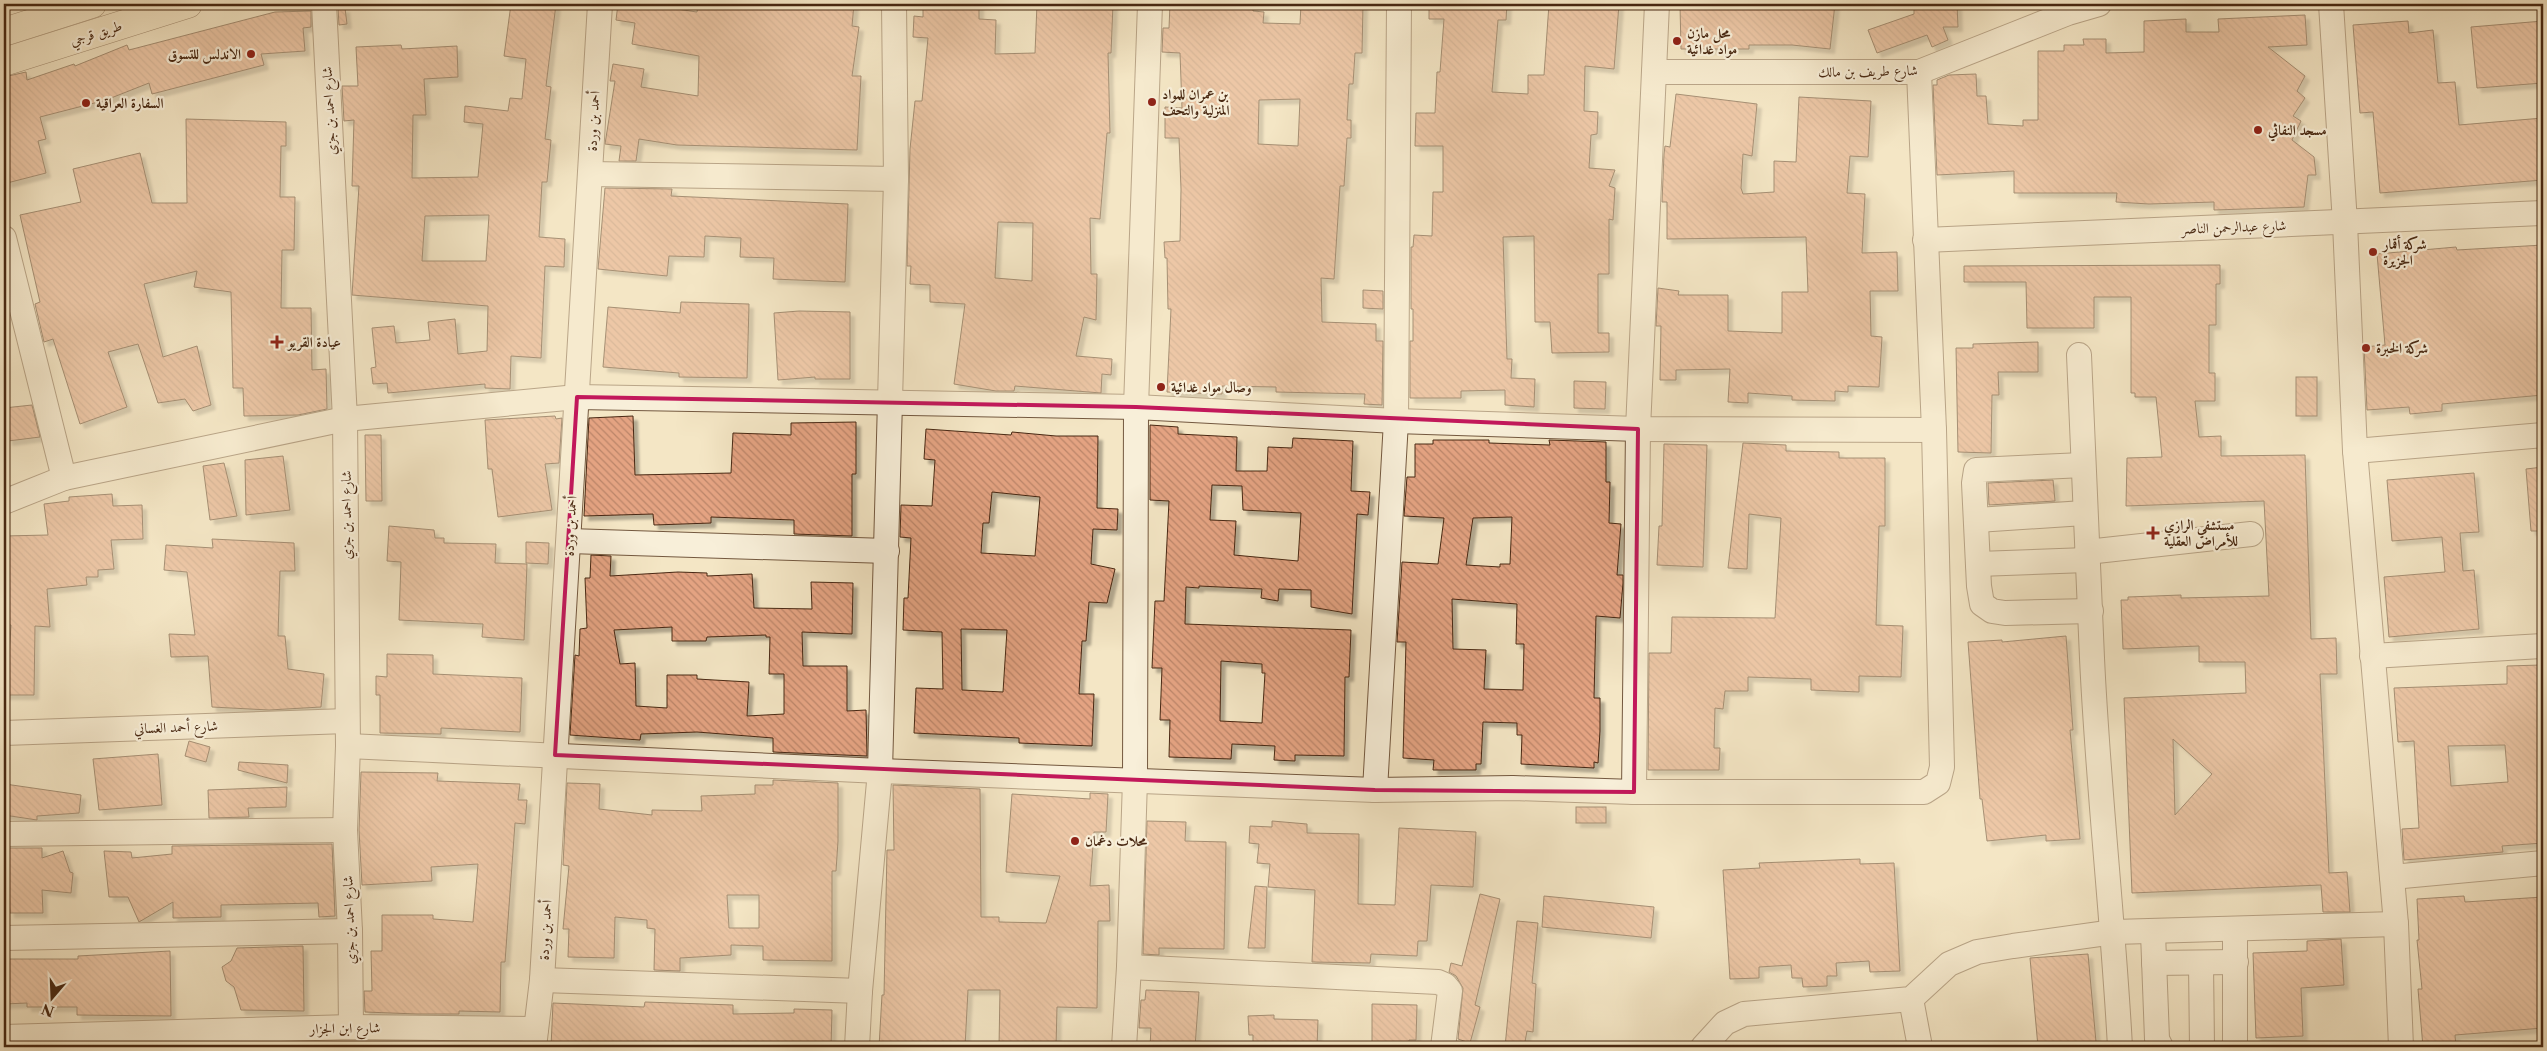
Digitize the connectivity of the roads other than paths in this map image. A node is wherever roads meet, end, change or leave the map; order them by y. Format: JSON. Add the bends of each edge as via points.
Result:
{"nodes":[{"id":1,"x":92,"y":4,"type":"edge"},
{"id":2,"x":188,"y":4,"type":"edge"},
{"id":3,"x":324,"y":4,"type":"edge"},
{"id":4,"x":600,"y":4,"type":"edge"},
{"id":5,"x":894,"y":4,"type":"edge"},
{"id":6,"x":1150,"y":4,"type":"edge"},
{"id":7,"x":1399,"y":4,"type":"edge"},
{"id":8,"x":1657,"y":4,"type":"edge"},
{"id":9,"x":2099,"y":4,"type":"edge"},
{"id":10,"x":2331,"y":4,"type":"edge"},
{"id":11,"x":4,"y":32,"type":"edge"},
{"id":12,"x":4,"y":62,"type":"edge"},
{"id":13,"x":1654,"y":72,"type":"junction"},
{"id":14,"x":1919,"y":72,"type":"junction"},
{"id":15,"x":590,"y":174,"type":"junction"},
{"id":16,"x":896,"y":179,"type":"junction"},
{"id":17,"x":2543,"y":213,"type":"edge"},
{"id":18,"x":2345,"y":223,"type":"junction"},
{"id":19,"x":4,"y":238,"type":"edge"},
{"id":20,"x":1925,"y":240,"type":"junction"},
{"id":21,"x":2079,"y":355,"type":"dead end"},
{"id":22,"x":578,"y":397,"type":"junction"},
{"id":23,"x":888,"y":402,"type":"junction"},
{"id":24,"x":1136,"y":407,"type":"junction"},
{"id":25,"x":345,"y":419,"type":"junction"},
{"id":26,"x":1396,"y":421,"type":"junction"},
{"id":27,"x":1638,"y":429,"type":"junction"},
{"id":28,"x":1934,"y":430,"type":"junction"},
{"id":29,"x":2543,"y":435,"type":"edge"},
{"id":30,"x":2355,"y":450,"type":"junction"},
{"id":31,"x":2083,"y":464,"type":"junction"},
{"id":32,"x":64,"y":478,"type":"junction"},
{"id":33,"x":4,"y":502,"type":"edge"},
{"id":34,"x":2084,"y":513,"type":"junction"},
{"id":35,"x":1977,"y":520,"type":"junction"},
{"id":36,"x":2251,"y":534,"type":"dead end"},
{"id":37,"x":569,"y":541,"type":"junction"},
{"id":38,"x":887,"y":551,"type":"junction"},
{"id":39,"x":2087,"y":556,"type":"junction"},
{"id":40,"x":1978,"y":564,"type":"junction"},
{"id":41,"x":2091,"y":611,"type":"junction"},
{"id":42,"x":2543,"y":646,"type":"edge"},
{"id":43,"x":2372,"y":656,"type":"junction"},
{"id":44,"x":347,"y":721,"type":"junction"},
{"id":45,"x":4,"y":733,"type":"edge"},
{"id":46,"x":348,"y":746,"type":"junction"},
{"id":47,"x":555,"y":756,"type":"junction"},
{"id":48,"x":880,"y":771,"type":"junction"},
{"id":49,"x":1135,"y":780,"type":"junction"},
{"id":50,"x":1375,"y":790,"type":"junction"},
{"id":51,"x":1634,"y":792,"type":"junction"},
{"id":52,"x":345,"y":830,"type":"junction"},
{"id":53,"x":4,"y":834,"type":"edge"},
{"id":54,"x":2543,"y":863,"type":"edge"},
{"id":55,"x":2392,"y":877,"type":"junction"},
{"id":56,"x":2396,"y":924,"type":"junction"},
{"id":57,"x":2235,"y":930,"type":"junction"},
{"id":58,"x":350,"y":931,"type":"junction"},
{"id":59,"x":2114,"y":932,"type":"junction"},
{"id":60,"x":2153,"y":933,"type":"junction"},
{"id":61,"x":4,"y":938,"type":"edge"},
{"id":62,"x":2236,"y":962,"type":"junction"},
{"id":63,"x":2154,"y":963,"type":"junction"},
{"id":64,"x":2201,"y":963,"type":"junction"},
{"id":65,"x":1129,"y":966,"type":"junction"},
{"id":66,"x":542,"y":980,"type":"junction"},
{"id":67,"x":860,"y":991,"type":"junction"},
{"id":68,"x":1911,"y":999,"type":"junction"},
{"id":69,"x":351,"y":1027,"type":"junction"},
{"id":70,"x":4,"y":1037,"type":"edge"},
{"id":71,"x":535,"y":1038,"type":"edge"},
{"id":72,"x":857,"y":1047,"type":"edge"},
{"id":73,"x":1124,"y":1047,"type":"edge"},
{"id":74,"x":1443,"y":1047,"type":"edge"},
{"id":75,"x":1704,"y":1047,"type":"edge"},
{"id":76,"x":1920,"y":1047,"type":"edge"},
{"id":77,"x":2120,"y":1047,"type":"edge"},
{"id":78,"x":2161,"y":1047,"type":"edge"},
{"id":79,"x":2202,"y":1047,"type":"edge"},
{"id":80,"x":2234,"y":1047,"type":"edge"},
{"id":81,"x":2401,"y":1047,"type":"edge"}],
"edges":[{"from":1,"to":11,"type":"highway"},
{"from":2,"to":12,"type":"highway","name":"طريق قرجي"},
{"from":3,"to":25,"type":"street","name":"شارع احمد بن جزي"},
{"from":4,"to":15,"type":"street","name":"أحمد بن وردة"},
{"from":5,"to":16,"type":"street"},
{"from":6,"to":24,"type":"street"},
{"from":7,"to":26,"type":"street"},
{"from":8,"to":13,"type":"street"},
{"from":9,"to":14,"type":"street","name":"شارع طريف بن مالك","via":[[2068,13]]},
{"from":10,"to":18,"type":"street"},
{"from":13,"to":14,"type":"street","name":"شارع طريف بن مالك"},
{"from":13,"to":27,"type":"street"},
{"from":14,"to":20,"type":"street"},
{"from":15,"to":16,"type":"street"},
{"from":15,"to":22,"type":"street","name":"أحمد بن وردة"},
{"from":16,"to":23,"type":"street"},
{"from":17,"to":18,"type":"street","name":"شارع عبدالرحمن الناصر"},
{"from":18,"to":20,"type":"street","name":"شارع عبدالرحمن الناصر"},
{"from":18,"to":30,"type":"street"},
{"from":19,"to":32,"type":"street"},
{"from":20,"to":28,"type":"street"},
{"from":21,"to":31,"type":"street"},
{"from":22,"to":23,"type":"street"},
{"from":22,"to":25,"type":"street"},
{"from":22,"to":37,"type":"street","name":"أحمد بن وردة"},
{"from":23,"to":24,"type":"street"},
{"from":23,"to":38,"type":"street"},
{"from":24,"to":26,"type":"street"},
{"from":24,"to":49,"type":"street"},
{"from":25,"to":32,"type":"street"},
{"from":25,"to":44,"type":"street","name":"شارع احمد بن جزي"},
{"from":26,"to":27,"type":"street"},
{"from":26,"to":50,"type":"street"},
{"from":27,"to":28,"type":"street"},
{"from":27,"to":51,"type":"street"},
{"from":28,"to":51,"type":"street","via":[[1942,767],[1938,783],[1924,792]]},
{"from":29,"to":30,"type":"street"},
{"from":30,"to":43,"type":"street"},
{"from":31,"to":34,"type":"street"},
{"from":31,"to":35,"type":"street","via":[[1976,470]]},
{"from":32,"to":33,"type":"street"},
{"from":34,"to":35,"type":"street"},
{"from":34,"to":39,"type":"street"},
{"from":35,"to":40,"type":"street"},
{"from":36,"to":39,"type":"street"},
{"from":37,"to":38,"type":"street"},
{"from":37,"to":47,"type":"street","name":"أحمد بن وردة"},
{"from":38,"to":48,"type":"street"},
{"from":39,"to":40,"type":"street"},
{"from":39,"to":41,"type":"street"},
{"from":40,"to":41,"type":"street","via":[[1982,604],[1992,611]]},
{"from":41,"to":59,"type":"street","via":[[2101,800]]},
{"from":42,"to":43,"type":"street"},
{"from":43,"to":55,"type":"street"},
{"from":44,"to":45,"type":"street","name":"شارع أحمد الغساني"},
{"from":44,"to":46,"type":"street","name":"شارع احمد بن جزي"},
{"from":46,"to":47,"type":"street"},
{"from":46,"to":52,"type":"street","name":"شارع احمد بن جزي"},
{"from":47,"to":48,"type":"street"},
{"from":47,"to":66,"type":"street","name":"أحمد بن وردة"},
{"from":48,"to":49,"type":"street"},
{"from":48,"to":67,"type":"street"},
{"from":49,"to":50,"type":"street"},
{"from":49,"to":65,"type":"street"},
{"from":50,"to":51,"type":"street","via":[[1522,788]]},
{"from":52,"to":53,"type":"street"},
{"from":52,"to":58,"type":"street","name":"شارع احمد بن جزي"},
{"from":54,"to":55,"type":"street"},
{"from":55,"to":56,"type":"street"},
{"from":56,"to":57,"type":"street"},
{"from":56,"to":81,"type":"street"},
{"from":57,"to":60,"type":"street"},
{"from":57,"to":62,"type":"street"},
{"from":58,"to":61,"type":"street"},
{"from":58,"to":69,"type":"street","name":"شارع احمد بن جزي"},
{"from":59,"to":60,"type":"street"},
{"from":59,"to":68,"type":"street","via":[[1977,952],[1949,964]]},
{"from":59,"to":77,"type":"street"},
{"from":60,"to":63,"type":"street"},
{"from":62,"to":64,"type":"street"},
{"from":62,"to":80,"type":"street"},
{"from":63,"to":64,"type":"street"},
{"from":63,"to":78,"type":"street","via":[[2157,1039]]},
{"from":64,"to":79,"type":"street"},
{"from":65,"to":73,"type":"street"},
{"from":65,"to":74,"type":"street","via":[[1438,982],[1450,990]]},
{"from":66,"to":67,"type":"street"},
{"from":66,"to":71,"type":"street","name":"أحمد بن وردة"},
{"from":67,"to":72,"type":"street"},
{"from":68,"to":75,"type":"street","via":[[1744,1014],[1725,1023]]},
{"from":68,"to":76,"type":"street"},
{"from":69,"to":70,"type":"street","name":"شارع ابن الجزار"},
{"from":69,"to":71,"type":"street","name":"شارع ابن الجزار"}]}
